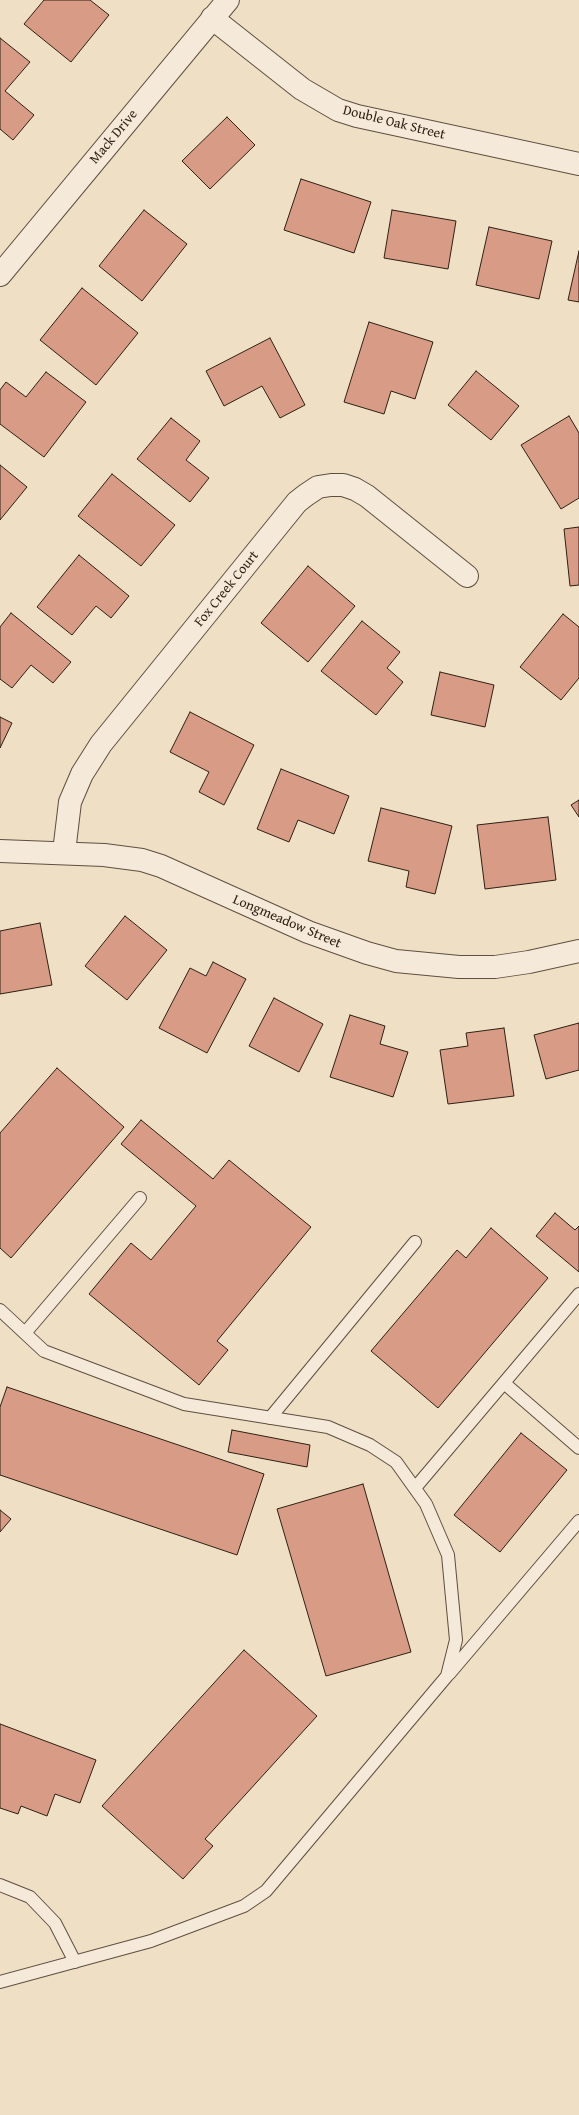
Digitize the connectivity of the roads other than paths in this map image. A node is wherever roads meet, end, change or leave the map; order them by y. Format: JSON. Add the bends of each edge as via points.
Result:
{"nodes":[{"id":1,"x":228,"y":0,"type":"edge"},
{"id":2,"x":212,"y":18,"type":"junction"},
{"id":3,"x":579,"y":164,"type":"edge"},
{"id":4,"x":0,"y":275,"type":"edge"},
{"id":5,"x":467,"y":576,"type":"dead end"},
{"id":6,"x":0,"y":850,"type":"edge"},
{"id":7,"x":64,"y":852,"type":"junction"},
{"id":8,"x":579,"y":951,"type":"edge"},
{"id":9,"x":140,"y":1198,"type":"dead end"},
{"id":10,"x":415,"y":1242,"type":"dead end"},
{"id":11,"x":579,"y":1294,"type":"edge"},
{"id":12,"x":0,"y":1310,"type":"edge"},
{"id":13,"x":25,"y":1333,"type":"junction"},
{"id":14,"x":504,"y":1383,"type":"junction"},
{"id":15,"x":270,"y":1418,"type":"junction"},
{"id":16,"x":579,"y":1448,"type":"edge"},
{"id":17,"x":415,"y":1488,"type":"junction"},
{"id":18,"x":579,"y":1521,"type":"edge"},
{"id":19,"x":447,"y":1676,"type":"junction"},
{"id":20,"x":0,"y":1885,"type":"edge"},
{"id":21,"x":75,"y":1962,"type":"junction"},
{"id":22,"x":0,"y":1982,"type":"edge"}],
"edges":[{"from":1,"to":2,"type":"street","name":"Mack Drive"},
{"from":2,"to":3,"type":"street","name":"Double Oak Street","via":[[302,89],[338,110]]},
{"from":2,"to":4,"type":"street","name":"Mack Drive"},
{"from":5,"to":7,"type":"street","name":"Fox Creek Court","via":[[355,489],[331,484],[318,487],[306,494],[101,744],[82,774],[70,802]]},
{"from":6,"to":7,"type":"street","name":"Longmeadow Street"},
{"from":7,"to":8,"type":"street","name":"Longmeadow Street","via":[[125,856],[161,866],[308,932],[366,954],[396,961],[459,967],[495,967]]},
{"from":9,"to":13,"type":"lane"},
{"from":10,"to":15,"type":"lane"},
{"from":11,"to":14,"type":"lane"},
{"from":12,"to":13,"type":"lane"},
{"from":13,"to":15,"type":"lane","via":[[44,1351],[184,1404]]},
{"from":14,"to":16,"type":"lane"},
{"from":14,"to":17,"type":"lane"},
{"from":15,"to":17,"type":"lane","via":[[328,1427],[370,1445],[396,1462]]},
{"from":17,"to":19,"type":"lane","via":[[426,1504],[448,1555],[456,1640]]},
{"from":18,"to":19,"type":"lane"},
{"from":19,"to":21,"type":"lane","via":[[266,1891],[244,1906],[151,1941]]},
{"from":20,"to":21,"type":"lane","via":[[30,1897],[55,1923]]},
{"from":21,"to":22,"type":"lane"}]}
